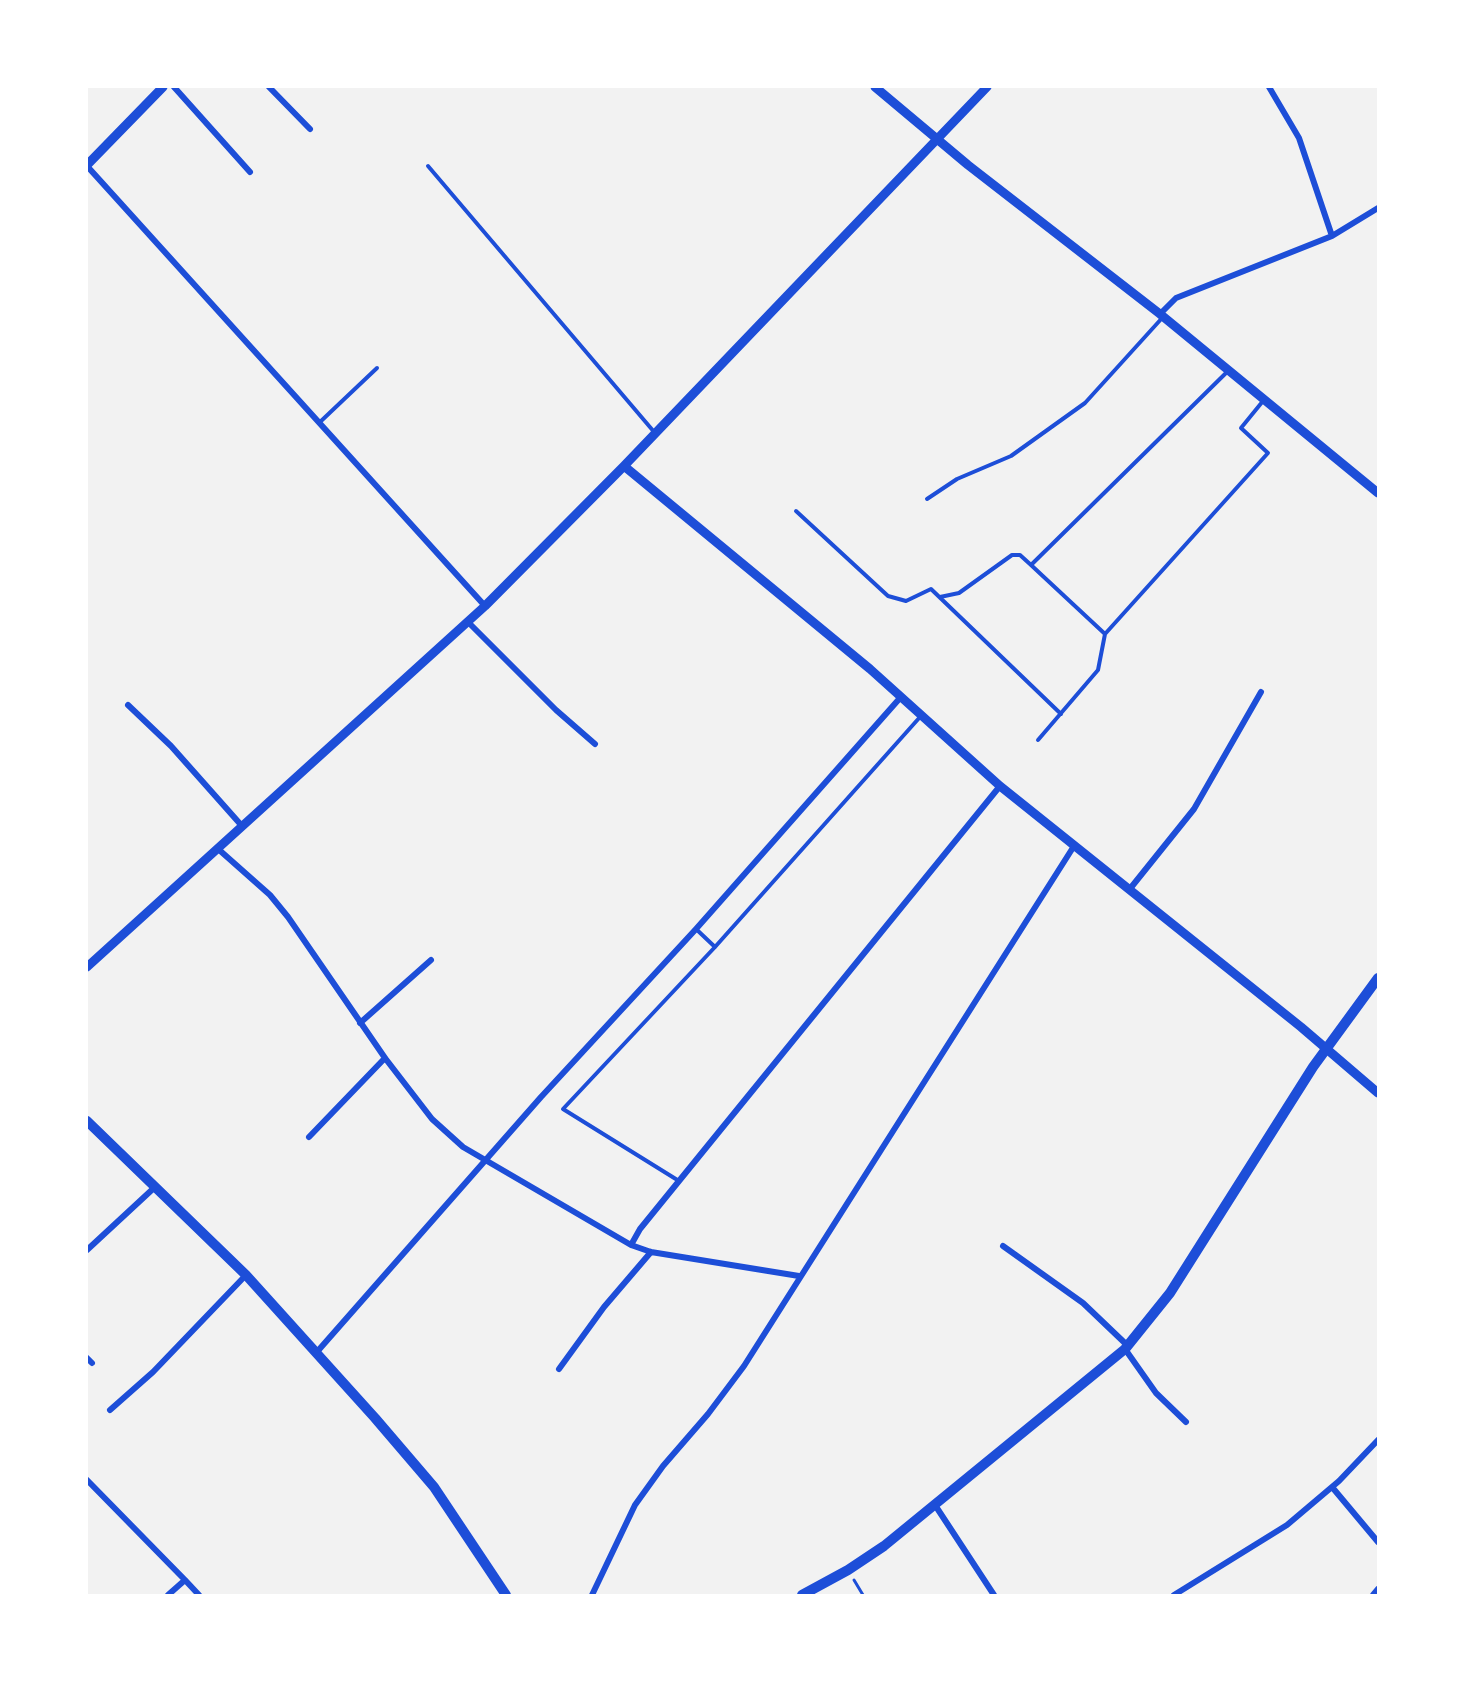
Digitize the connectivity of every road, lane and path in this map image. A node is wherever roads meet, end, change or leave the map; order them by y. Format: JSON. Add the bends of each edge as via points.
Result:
{"nodes":[{"id":1,"x":163,"y":87,"type":"edge"},
{"id":2,"x":174,"y":87,"type":"edge"},
{"id":3,"x":269,"y":87,"type":"edge"},
{"id":4,"x":875,"y":87,"type":"edge"},
{"id":5,"x":987,"y":87,"type":"edge"},
{"id":6,"x":1269,"y":87,"type":"edge"},
{"id":7,"x":310,"y":129,"type":"dead end"},
{"id":8,"x":937,"y":138,"type":"junction"},
{"id":9,"x":87,"y":166,"type":"edge"},
{"id":10,"x":428,"y":166,"type":"dead end"},
{"id":11,"x":250,"y":172,"type":"dead end"},
{"id":12,"x":1378,"y":208,"type":"edge"},
{"id":13,"x":1332,"y":236,"type":"junction"},
{"id":14,"x":1162,"y":316,"type":"junction"},
{"id":15,"x":377,"y":368,"type":"dead end"},
{"id":16,"x":1227,"y":372,"type":"junction"},
{"id":17,"x":1263,"y":401,"type":"junction"},
{"id":18,"x":320,"y":422,"type":"junction"},
{"id":19,"x":655,"y":433,"type":"junction"},
{"id":20,"x":624,"y":466,"type":"junction"},
{"id":21,"x":1378,"y":493,"type":"edge"},
{"id":22,"x":927,"y":499,"type":"dead end"},
{"id":23,"x":796,"y":512,"type":"dead end"},
{"id":24,"x":1031,"y":565,"type":"junction"},
{"id":25,"x":940,"y":597,"type":"junction"},
{"id":26,"x":485,"y":606,"type":"junction"},
{"id":27,"x":468,"y":622,"type":"junction"},
{"id":28,"x":1105,"y":634,"type":"junction"},
{"id":29,"x":1261,"y":692,"type":"dead end"},
{"id":30,"x":900,"y":698,"type":"junction"},
{"id":31,"x":128,"y":705,"type":"dead end"},
{"id":32,"x":1061,"y":714,"type":"junction"},
{"id":33,"x":921,"y":716,"type":"junction"},
{"id":34,"x":1038,"y":741,"type":"dead end"},
{"id":35,"x":595,"y":744,"type":"dead end"},
{"id":36,"x":1000,"y":786,"type":"junction"},
{"id":37,"x":242,"y":826,"type":"junction"},
{"id":38,"x":1074,"y":846,"type":"junction"},
{"id":39,"x":217,"y":848,"type":"junction"},
{"id":40,"x":1129,"y":890,"type":"junction"},
{"id":41,"x":696,"y":929,"type":"junction"},
{"id":42,"x":715,"y":946,"type":"junction"},
{"id":43,"x":431,"y":960,"type":"dead end"},
{"id":44,"x":87,"y":967,"type":"edge"},
{"id":45,"x":1378,"y":978,"type":"edge"},
{"id":46,"x":360,"y":1023,"type":"junction"},
{"id":47,"x":1325,"y":1049,"type":"junction"},
{"id":48,"x":385,"y":1058,"type":"junction"},
{"id":49,"x":1378,"y":1093,"type":"edge"},
{"id":50,"x":87,"y":1121,"type":"edge"},
{"id":51,"x":309,"y":1137,"type":"dead end"},
{"id":52,"x":487,"y":1162,"type":"junction"},
{"id":53,"x":680,"y":1182,"type":"junction"},
{"id":54,"x":155,"y":1187,"type":"junction"},
{"id":55,"x":631,"y":1245,"type":"junction"},
{"id":56,"x":1003,"y":1246,"type":"dead end"},
{"id":57,"x":87,"y":1250,"type":"edge"},
{"id":58,"x":651,"y":1252,"type":"junction"},
{"id":59,"x":246,"y":1275,"type":"junction"},
{"id":60,"x":799,"y":1276,"type":"junction"},
{"id":61,"x":1127,"y":1348,"type":"junction"},
{"id":62,"x":316,"y":1353,"type":"junction"},
{"id":63,"x":87,"y":1358,"type":"edge"},
{"id":64,"x":92,"y":1363,"type":"dead end"},
{"id":65,"x":559,"y":1369,"type":"dead end"},
{"id":66,"x":110,"y":1410,"type":"dead end"},
{"id":67,"x":1186,"y":1422,"type":"dead end"},
{"id":68,"x":1378,"y":1440,"type":"edge"},
{"id":69,"x":87,"y":1480,"type":"edge"},
{"id":70,"x":1332,"y":1487,"type":"junction"},
{"id":71,"x":935,"y":1505,"type":"junction"},
{"id":72,"x":1378,"y":1542,"type":"edge"},
{"id":73,"x":848,"y":1570,"type":"junction"},
{"id":74,"x":185,"y":1580,"type":"junction"},
{"id":75,"x":1378,"y":1589,"type":"edge"},
{"id":76,"x":168,"y":1595,"type":"edge"},
{"id":77,"x":199,"y":1595,"type":"edge"},
{"id":78,"x":506,"y":1595,"type":"edge"},
{"id":79,"x":592,"y":1595,"type":"edge"},
{"id":80,"x":802,"y":1595,"type":"edge"},
{"id":81,"x":862,"y":1595,"type":"edge"},
{"id":82,"x":994,"y":1595,"type":"edge"},
{"id":83,"x":1174,"y":1595,"type":"edge"},
{"id":84,"x":1373,"y":1595,"type":"edge"}],
"edges":[{"from":1,"to":9,"type":"street"},
{"from":2,"to":11,"type":"street"},
{"from":3,"to":7,"type":"street"},
{"from":4,"to":8,"type":"street"},
{"from":5,"to":8,"type":"street"},
{"from":6,"to":13,"type":"street","via":[[1299,138]]},
{"from":8,"to":14,"type":"street"},
{"from":8,"to":19,"type":"street"},
{"from":9,"to":18,"type":"street"},
{"from":10,"to":19,"type":"lane"},
{"from":12,"to":13,"type":"street"},
{"from":13,"to":14,"type":"street","via":[[1176,298]]},
{"from":14,"to":16,"type":"street"},
{"from":14,"to":22,"type":"lane","via":[[1085,403],[1011,456],[957,479]]},
{"from":15,"to":18,"type":"lane"},
{"from":16,"to":17,"type":"street"},
{"from":16,"to":24,"type":"lane"},
{"from":17,"to":21,"type":"street"},
{"from":17,"to":28,"type":"lane","via":[[1241,428],[1268,453]]},
{"from":18,"to":26,"type":"street"},
{"from":19,"to":20,"type":"street"},
{"from":20,"to":26,"type":"street"},
{"from":20,"to":30,"type":"street"},
{"from":23,"to":25,"type":"lane","via":[[888,596],[906,601],[930,589]]},
{"from":24,"to":25,"type":"lane","via":[[1020,555],[1012,555],[959,593]]},
{"from":24,"to":28,"type":"lane"},
{"from":25,"to":32,"type":"lane"},
{"from":26,"to":27,"type":"street"},
{"from":27,"to":35,"type":"street"},
{"from":27,"to":37,"type":"street"},
{"from":28,"to":32,"type":"lane","via":[[1098,670]]},
{"from":29,"to":40,"type":"street","via":[[1194,809]]},
{"from":30,"to":33,"type":"street"},
{"from":30,"to":41,"type":"street"},
{"from":31,"to":37,"type":"street","via":[[171,746]]},
{"from":32,"to":34,"type":"lane"},
{"from":33,"to":36,"type":"street"},
{"from":33,"to":42,"type":"lane"},
{"from":36,"to":38,"type":"street"},
{"from":36,"to":53,"type":"street"},
{"from":37,"to":39,"type":"street"},
{"from":38,"to":40,"type":"street"},
{"from":38,"to":60,"type":"street"},
{"from":39,"to":44,"type":"street"},
{"from":39,"to":46,"type":"street","via":[[270,895],[288,917]]},
{"from":40,"to":47,"type":"street"},
{"from":41,"to":42,"type":"lane"},
{"from":41,"to":52,"type":"street","via":[[541,1097]]},
{"from":42,"to":53,"type":"lane","via":[[563,1109]]},
{"from":43,"to":46,"type":"street"},
{"from":45,"to":47,"type":"main road"},
{"from":46,"to":48,"type":"street"},
{"from":47,"to":49,"type":"street"},
{"from":47,"to":61,"type":"main road","via":[[1170,1293]]},
{"from":48,"to":51,"type":"street"},
{"from":48,"to":52,"type":"street","via":[[432,1119]]},
{"from":50,"to":54,"type":"main road"},
{"from":52,"to":55,"type":"street"},
{"from":52,"to":62,"type":"street"},
{"from":53,"to":55,"type":"street"},
{"from":54,"to":57,"type":"street"},
{"from":54,"to":59,"type":"main road"},
{"from":55,"to":58,"type":"street"},
{"from":56,"to":61,"type":"street","via":[[1083,1303]]},
{"from":58,"to":60,"type":"street"},
{"from":58,"to":65,"type":"street"},
{"from":59,"to":62,"type":"main road"},
{"from":59,"to":66,"type":"street","via":[[153,1372]]},
{"from":60,"to":79,"type":"street","via":[[744,1366],[635,1505]]},
{"from":61,"to":67,"type":"street","via":[[1156,1393]]},
{"from":61,"to":71,"type":"main road"},
{"from":62,"to":78,"type":"main road","via":[[434,1487]]},
{"from":63,"to":64,"type":"street"},
{"from":68,"to":70,"type":"street"},
{"from":69,"to":74,"type":"street"},
{"from":70,"to":72,"type":"street"},
{"from":70,"to":83,"type":"street","via":[[1287,1525]]},
{"from":71,"to":73,"type":"main road"},
{"from":71,"to":82,"type":"street"},
{"from":73,"to":80,"type":"main road"},
{"from":73,"to":81,"type":"path"},
{"from":74,"to":76,"type":"street"},
{"from":74,"to":77,"type":"street"},
{"from":75,"to":84,"type":"street"}]}
